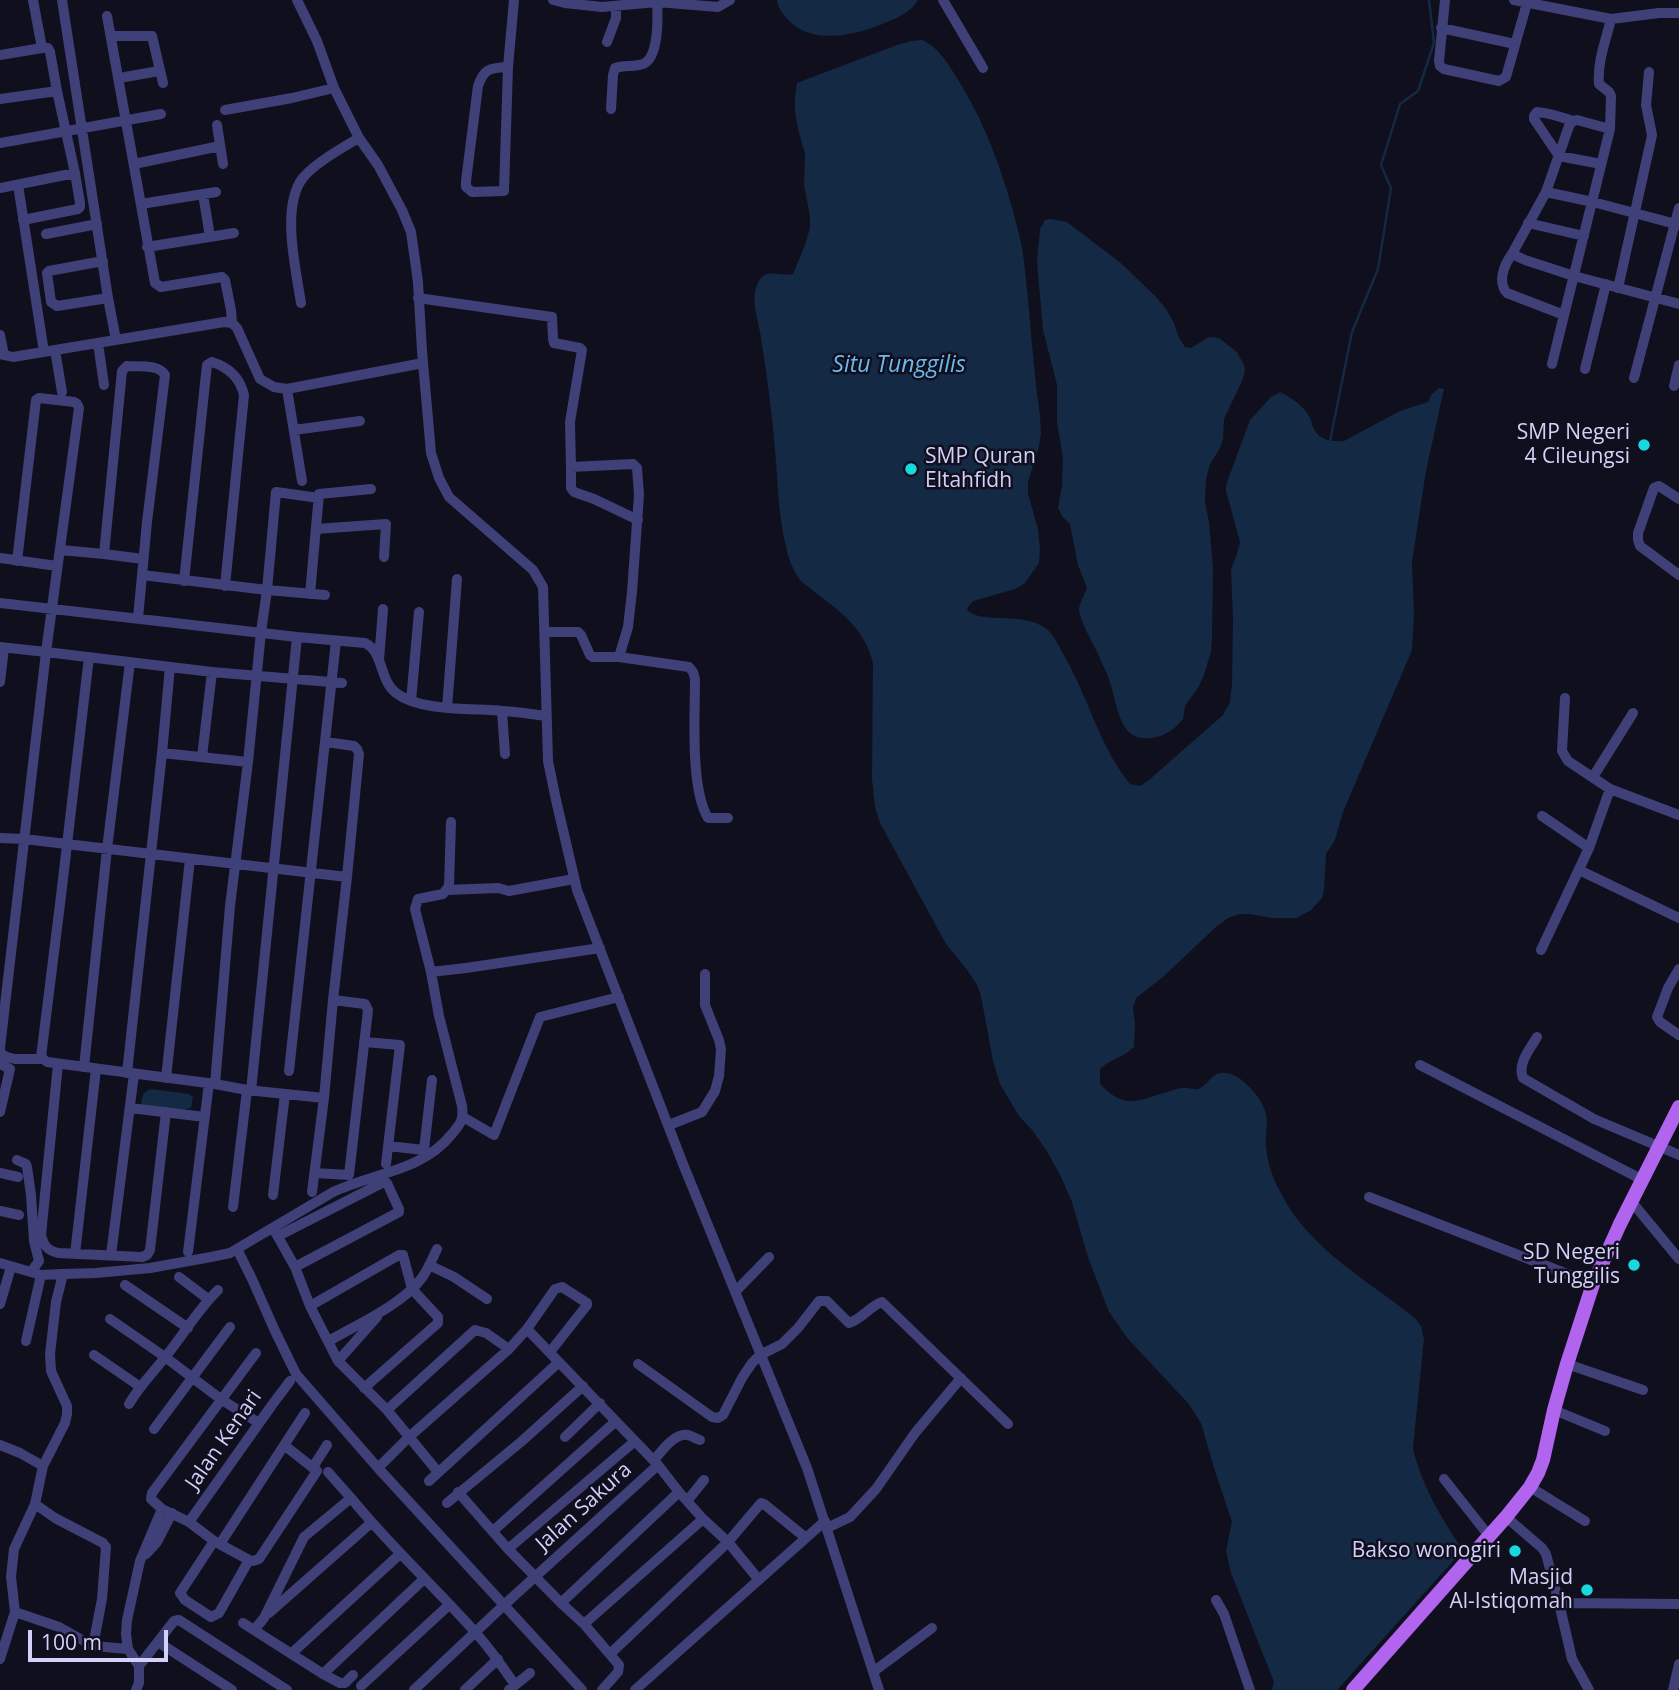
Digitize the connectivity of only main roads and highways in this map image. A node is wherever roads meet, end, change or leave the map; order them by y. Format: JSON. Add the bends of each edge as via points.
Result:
{"nodes":[{"id":1,"x":1679,"y":1107,"type":"edge"},
{"id":2,"x":1353,"y":1690,"type":"edge"}],
"edges":[{"from":1,"to":2,"type":"main road","via":[[1593,1284],[1543,1460],[1530,1487]]}]}
